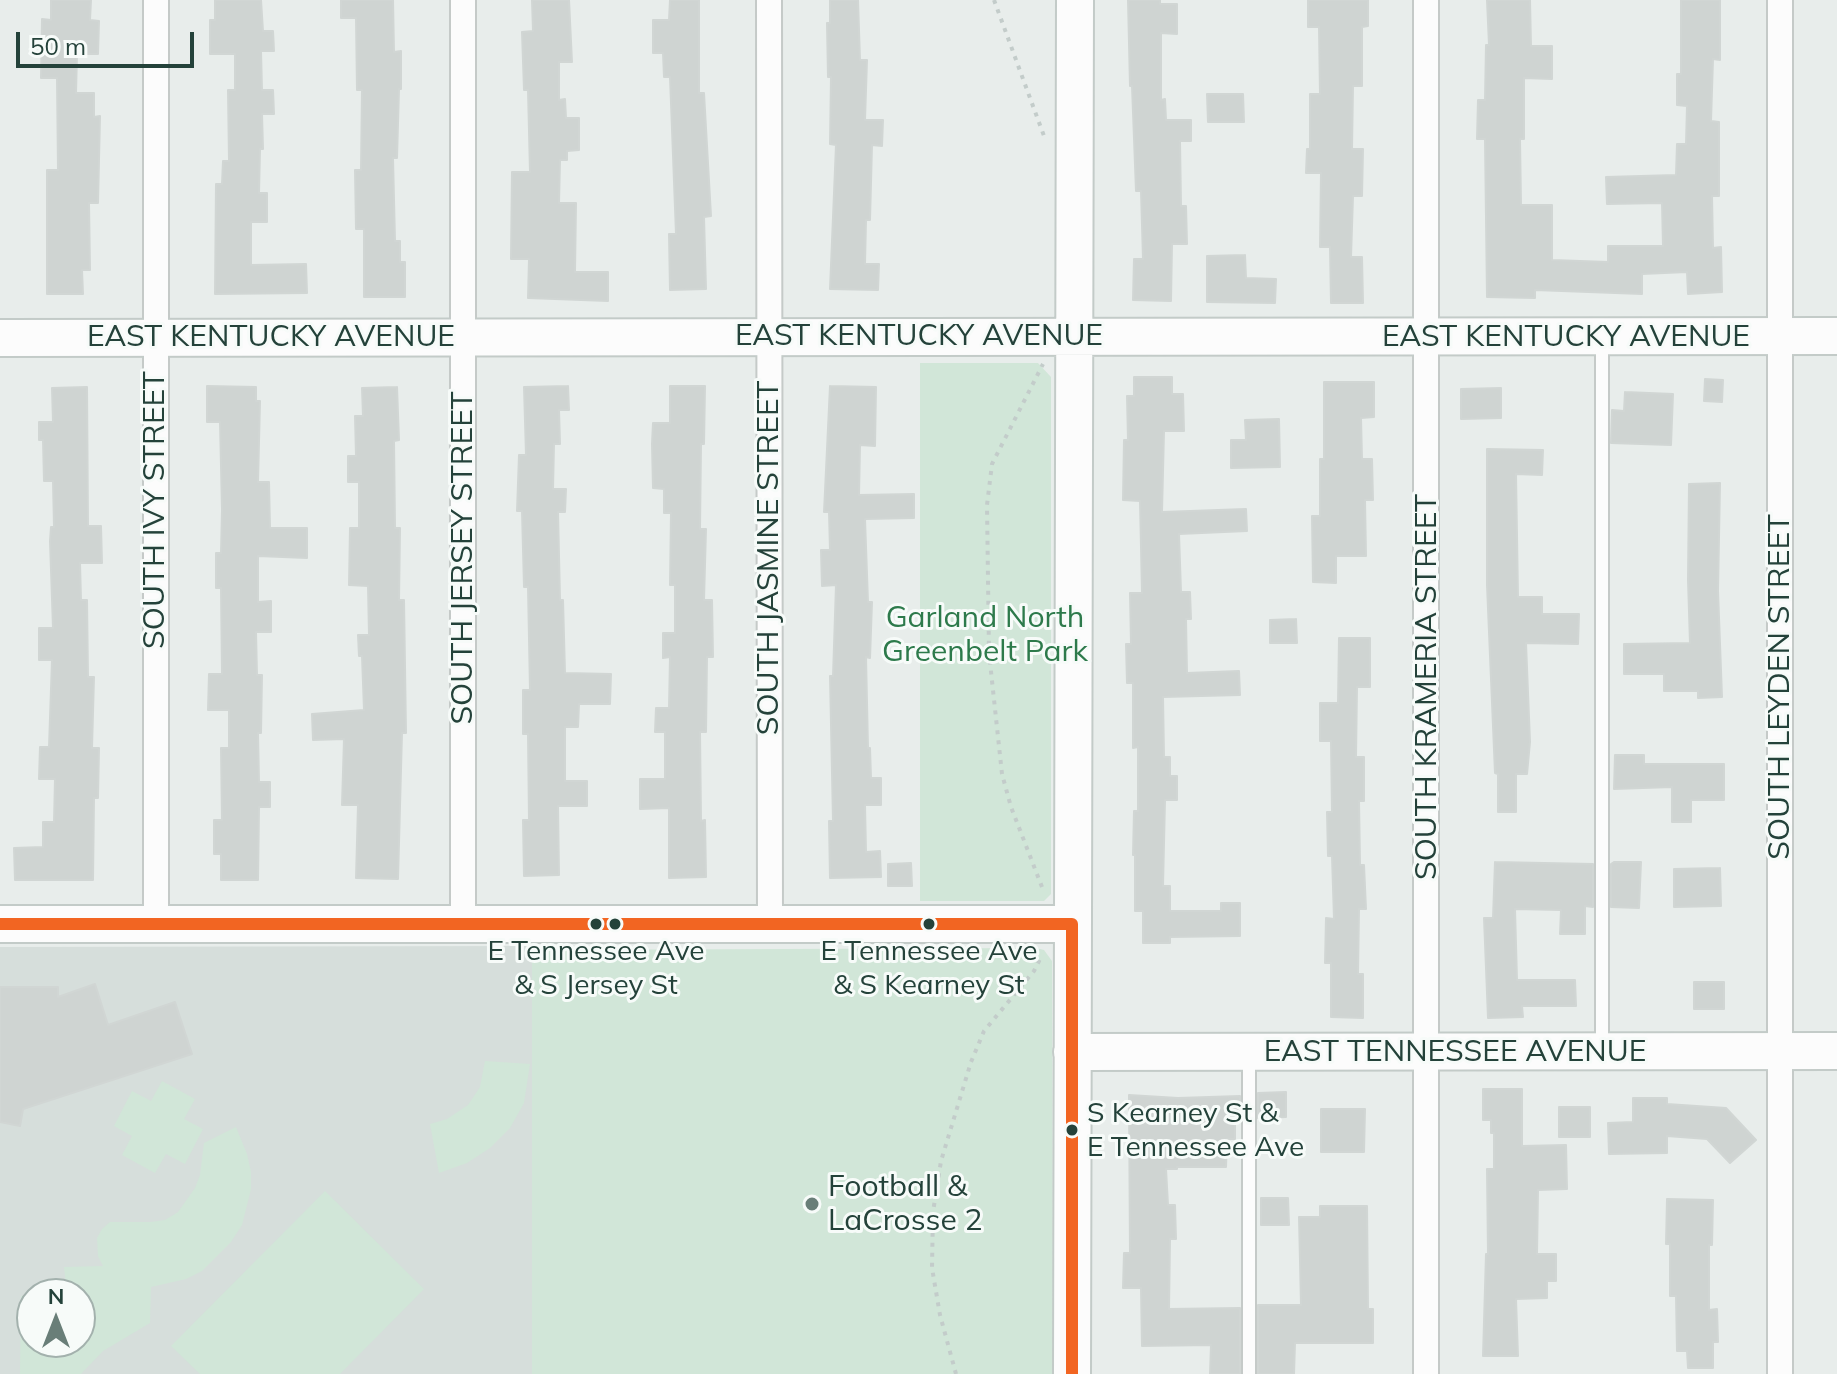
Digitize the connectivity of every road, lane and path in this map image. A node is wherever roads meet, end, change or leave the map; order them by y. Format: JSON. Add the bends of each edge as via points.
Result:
{"nodes":[{"id":1,"x":156,"y":0,"type":"edge"},
{"id":2,"x":463,"y":0,"type":"edge"},
{"id":3,"x":769,"y":0,"type":"edge"},
{"id":4,"x":994,"y":0,"type":"edge"},
{"id":5,"x":1075,"y":0,"type":"edge"},
{"id":6,"x":1426,"y":0,"type":"edge"},
{"id":7,"x":1780,"y":0,"type":"edge"},
{"id":8,"x":1047,"y":147,"type":"dead end"},
{"id":9,"x":463,"y":336,"type":"junction"},
{"id":10,"x":769,"y":336,"type":"junction"},
{"id":11,"x":1060,"y":336,"type":"junction"},
{"id":12,"x":1602,"y":336,"type":"junction"},
{"id":13,"x":1779,"y":336,"type":"junction"},
{"id":14,"x":1837,"y":336,"type":"edge"},
{"id":15,"x":154,"y":337,"type":"junction"},
{"id":16,"x":0,"y":338,"type":"edge"},
{"id":17,"x":1427,"y":338,"type":"junction"},
{"id":18,"x":0,"y":924,"type":"edge"},
{"id":19,"x":156,"y":924,"type":"junction"},
{"id":20,"x":770,"y":924,"type":"junction"},
{"id":21,"x":1059,"y":924,"type":"junction"},
{"id":22,"x":463,"y":925,"type":"junction"},
{"id":23,"x":1602,"y":1051,"type":"junction"},
{"id":24,"x":1781,"y":1051,"type":"junction"},
{"id":25,"x":1837,"y":1051,"type":"edge"},
{"id":26,"x":1072,"y":1052,"type":"junction"},
{"id":27,"x":1249,"y":1052,"type":"junction"},
{"id":28,"x":1426,"y":1052,"type":"junction"},
{"id":29,"x":956,"y":1374,"type":"edge"},
{"id":30,"x":1072,"y":1374,"type":"edge"},
{"id":31,"x":1249,"y":1374,"type":"edge"},
{"id":32,"x":1426,"y":1374,"type":"edge"},
{"id":33,"x":1780,"y":1374,"type":"edge"}],
"edges":[{"from":1,"to":15,"type":"street","name":"SOUTH IVY STREET"},
{"from":2,"to":9,"type":"street","name":"SOUTH JERSEY STREET"},
{"from":3,"to":10,"type":"street","name":"SOUTH JASMINE STREET"},
{"from":4,"to":8,"type":"path"},
{"from":5,"to":11,"type":"street"},
{"from":6,"to":17,"type":"street","name":"SOUTH KRAMERIA STREET"},
{"from":7,"to":13,"type":"street","name":"SOUTH LEYDEN STREET"},
{"from":9,"to":10,"type":"street","name":"EAST KENTUCKY AVENUE"},
{"from":9,"to":15,"type":"street","name":"EAST KENTUCKY AVENUE"},
{"from":9,"to":22,"type":"street","name":"SOUTH JERSEY STREET"},
{"from":10,"to":11,"type":"street","name":"EAST KENTUCKY AVENUE"},
{"from":10,"to":20,"type":"street","name":"SOUTH JASMINE STREET"},
{"from":11,"to":17,"type":"street","name":"EAST KENTUCKY AVENUE"},
{"from":11,"to":21,"type":"street"},
{"from":11,"to":21,"type":"path","via":[[992,464],[987,505],[989,653],[1002,774]]},
{"from":12,"to":13,"type":"street","name":"EAST KENTUCKY AVENUE"},
{"from":12,"to":17,"type":"street","name":"EAST KENTUCKY AVENUE"},
{"from":12,"to":23,"type":"lane"},
{"from":13,"to":14,"type":"street","name":"EAST KENTUCKY AVENUE"},
{"from":13,"to":24,"type":"street","name":"SOUTH LEYDEN STREET"},
{"from":15,"to":16,"type":"street","name":"EAST KENTUCKY AVENUE"},
{"from":15,"to":19,"type":"street","name":"SOUTH IVY STREET"},
{"from":17,"to":28,"type":"street","name":"SOUTH KRAMERIA STREET"},
{"from":18,"to":19,"type":"street"},
{"from":19,"to":22,"type":"street"},
{"from":20,"to":21,"type":"street"},
{"from":20,"to":22,"type":"street"},
{"from":21,"to":26,"type":"street"},
{"from":21,"to":29,"type":"path","via":[[1034,971],[992,1019],[977,1047],[941,1161],[932,1268]]},
{"from":23,"to":24,"type":"street","name":"EAST TENNESSEE AVENUE"},
{"from":23,"to":28,"type":"street","name":"EAST TENNESSEE AVENUE"},
{"from":24,"to":25,"type":"street","name":"EAST TENNESSEE AVENUE"},
{"from":24,"to":33,"type":"street","name":"SOUTH LEYDEN STREET"},
{"from":26,"to":27,"type":"street","name":"EAST TENNESSEE AVENUE"},
{"from":26,"to":30,"type":"street"},
{"from":27,"to":28,"type":"street","name":"EAST TENNESSEE AVENUE"},
{"from":27,"to":31,"type":"lane"},
{"from":28,"to":32,"type":"street","name":"SOUTH KRAMERIA STREET"}]}
